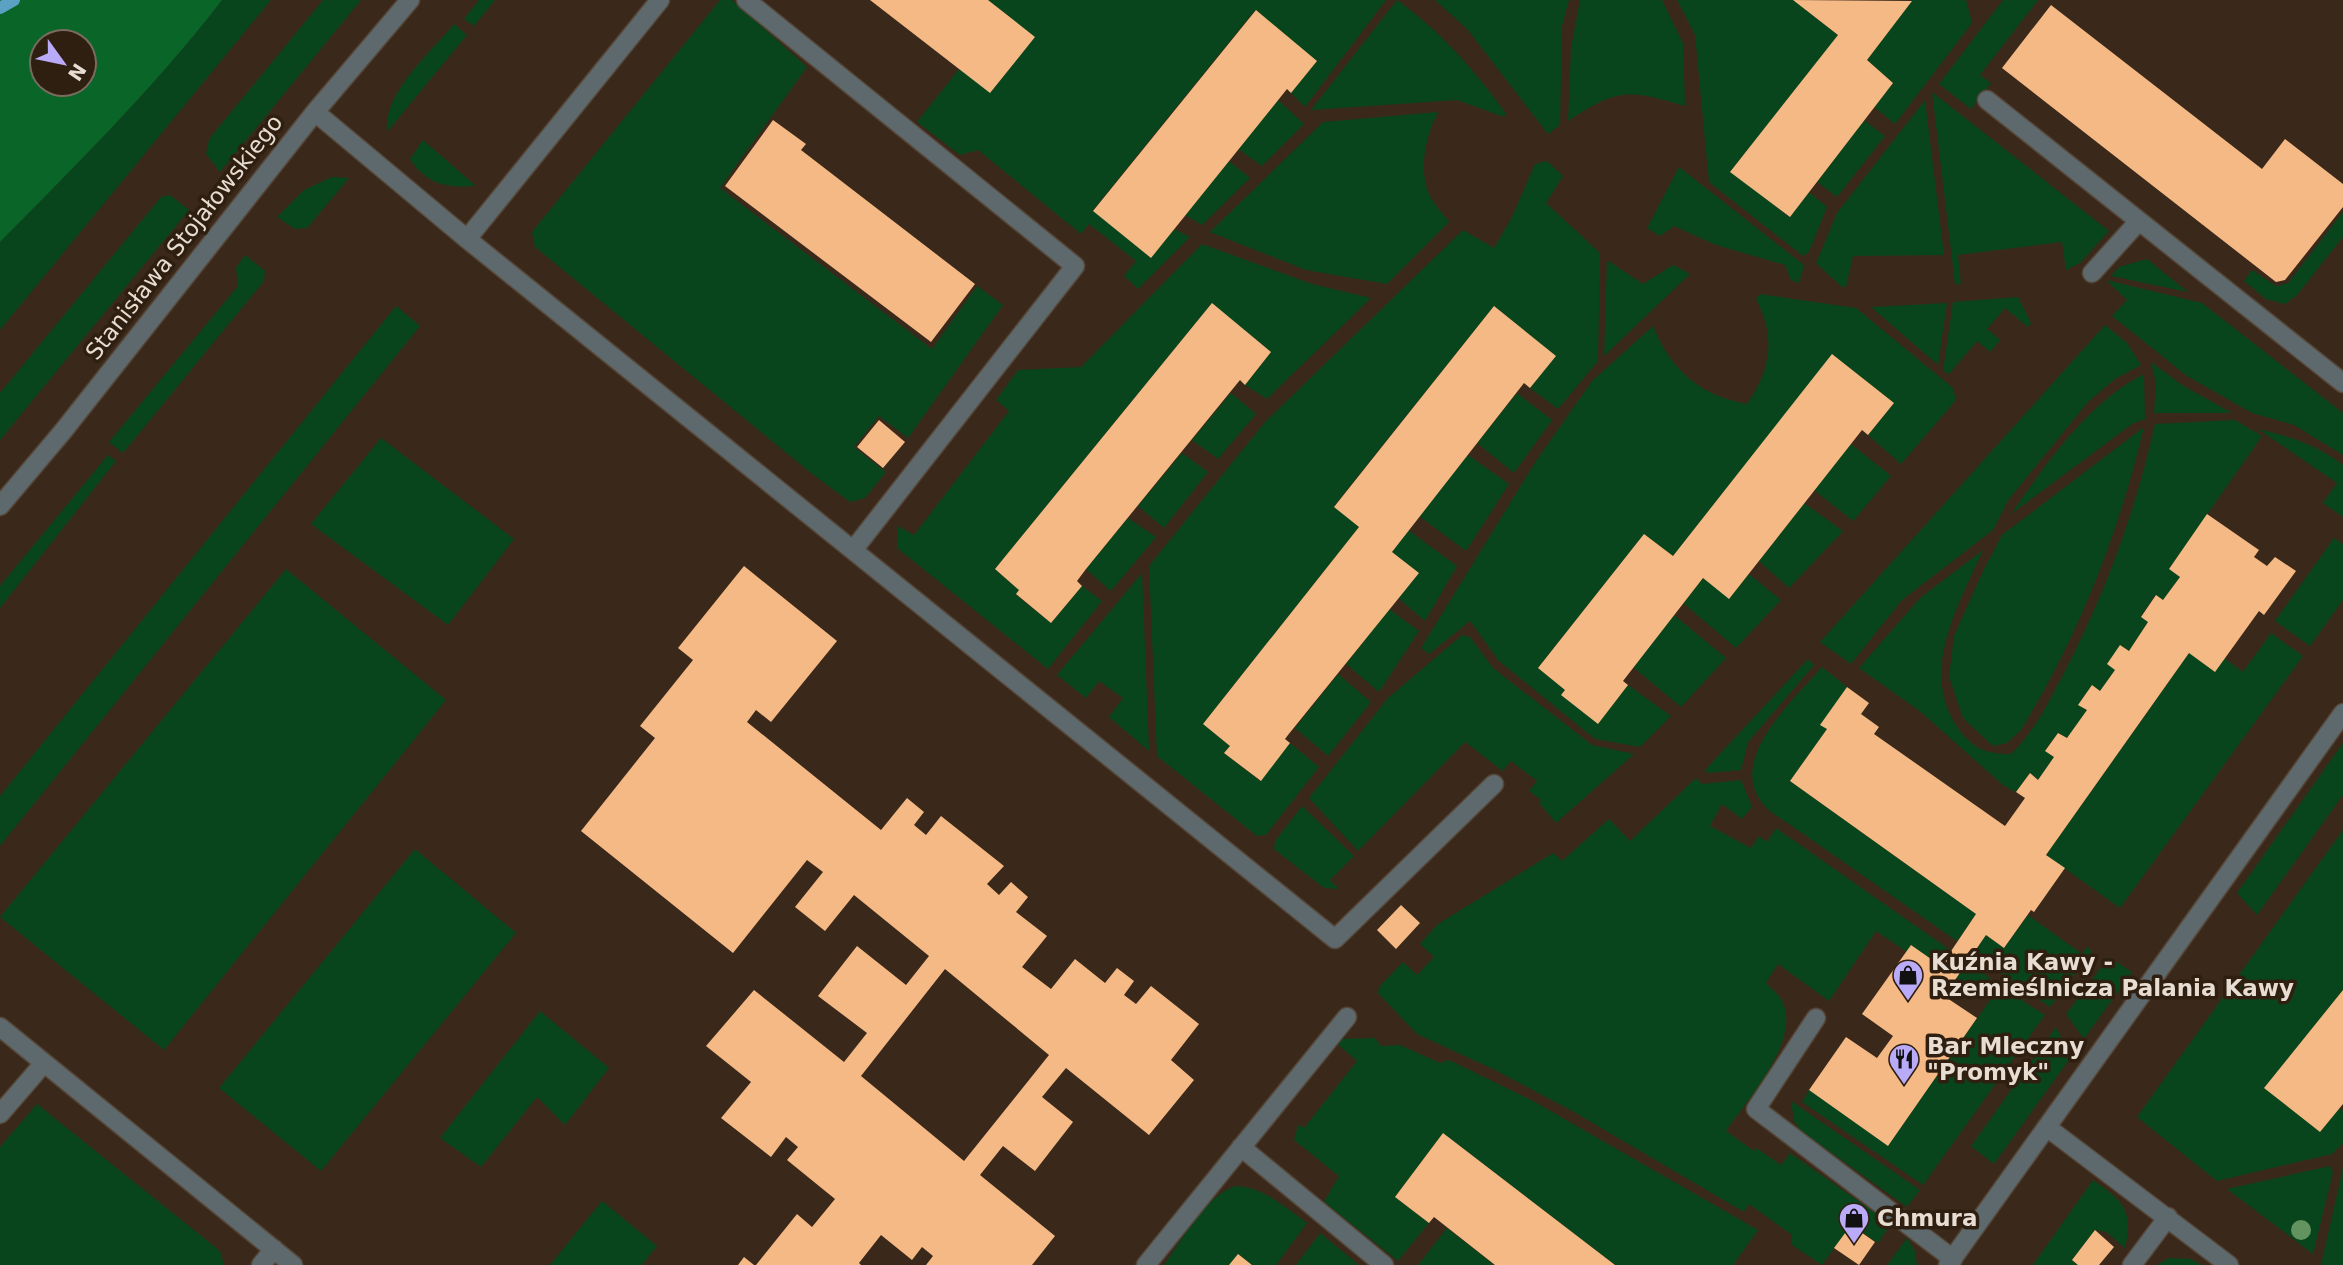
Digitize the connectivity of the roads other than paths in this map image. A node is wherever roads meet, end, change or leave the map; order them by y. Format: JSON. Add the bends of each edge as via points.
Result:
{"nodes":[{"id":1,"x":410,"y":0,"type":"edge"},
{"id":2,"x":660,"y":0,"type":"edge"},
{"id":3,"x":746,"y":0,"type":"edge"},
{"id":4,"x":1987,"y":100,"type":"dead end"},
{"id":5,"x":314,"y":112,"type":"junction"},
{"id":6,"x":2139,"y":221,"type":"junction"},
{"id":7,"x":467,"y":239,"type":"junction"},
{"id":8,"x":2092,"y":273,"type":"dead end"},
{"id":9,"x":2343,"y":383,"type":"edge"},
{"id":10,"x":0,"y":506,"type":"edge"},
{"id":11,"x":854,"y":549,"type":"junction"},
{"id":12,"x":2343,"y":713,"type":"edge"},
{"id":13,"x":1494,"y":784,"type":"dead end"},
{"id":14,"x":1347,"y":1017,"type":"dead end"},
{"id":15,"x":1816,"y":1018,"type":"dead end"},
{"id":16,"x":0,"y":1027,"type":"edge"},
{"id":17,"x":44,"y":1063,"type":"junction"},
{"id":18,"x":0,"y":1114,"type":"edge"},
{"id":19,"x":2048,"y":1128,"type":"junction"},
{"id":20,"x":1241,"y":1147,"type":"junction"},
{"id":21,"x":2168,"y":1217,"type":"junction"},
{"id":22,"x":274,"y":1249,"type":"junction"},
{"id":23,"x":1950,"y":1262,"type":"edge"},
{"id":24,"x":261,"y":1265,"type":"edge"},
{"id":25,"x":293,"y":1265,"type":"edge"},
{"id":26,"x":1146,"y":1265,"type":"edge"},
{"id":27,"x":1384,"y":1265,"type":"edge"},
{"id":28,"x":2132,"y":1265,"type":"edge"},
{"id":29,"x":2229,"y":1265,"type":"edge"}],
"edges":[{"from":1,"to":5,"type":"street","name":"Stanisława Stojałowskiego"},
{"from":2,"to":7,"type":"street"},
{"from":3,"to":11,"type":"street","via":[[1075,266]]},
{"from":4,"to":6,"type":"street"},
{"from":5,"to":7,"type":"street"},
{"from":5,"to":10,"type":"street","name":"Stanisława Stojałowskiego"},
{"from":6,"to":8,"type":"street"},
{"from":6,"to":9,"type":"street"},
{"from":7,"to":11,"type":"street"},
{"from":11,"to":13,"type":"street","via":[[1335,939]]},
{"from":12,"to":19,"type":"street"},
{"from":14,"to":20,"type":"street"},
{"from":15,"to":23,"type":"street","via":[[1756,1109]]},
{"from":16,"to":17,"type":"street"},
{"from":17,"to":18,"type":"street"},
{"from":17,"to":22,"type":"street"},
{"from":19,"to":21,"type":"street"},
{"from":19,"to":23,"type":"street"},
{"from":20,"to":26,"type":"street"},
{"from":20,"to":27,"type":"street"},
{"from":21,"to":28,"type":"street"},
{"from":21,"to":29,"type":"street"},
{"from":22,"to":24,"type":"street"},
{"from":22,"to":25,"type":"street"}]}
